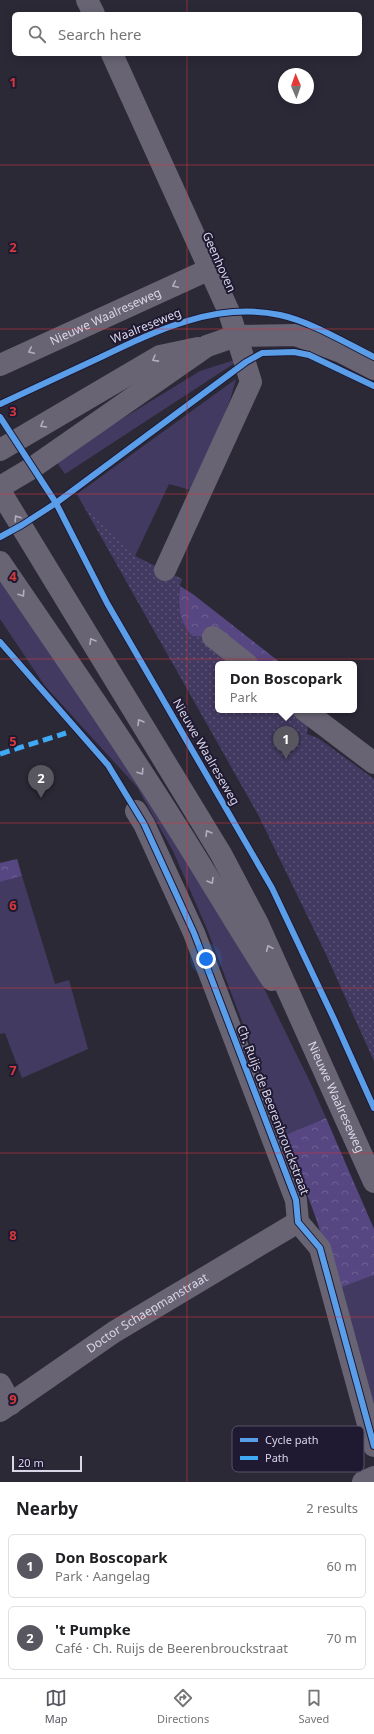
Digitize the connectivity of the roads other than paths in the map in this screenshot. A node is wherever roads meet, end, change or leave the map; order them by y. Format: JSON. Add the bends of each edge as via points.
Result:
{"nodes":[{"id":1,"x":87,"y":0,"type":"edge"},
{"id":2,"x":93,"y":12,"type":"edge"},
{"id":3,"x":113,"y":56,"type":"edge"},
{"id":4,"x":210,"y":269,"type":"junction"},
{"id":5,"x":236,"y":336,"type":"junction"},
{"id":6,"x":207,"y":346,"type":"junction"},
{"id":7,"x":0,"y":365,"type":"edge"},
{"id":8,"x":374,"y":369,"type":"edge"},
{"id":9,"x":0,"y":450,"type":"edge"},
{"id":10,"x":0,"y":487,"type":"edge"},
{"id":11,"x":0,"y":492,"type":"edge"},
{"id":12,"x":0,"y":562,"type":"edge"},
{"id":13,"x":165,"y":570,"type":"dead end"},
{"id":14,"x":213,"y":637,"type":"dead end"},
{"id":15,"x":242,"y":661,"type":"edge"},
{"id":16,"x":308,"y":713,"type":"edge"},
{"id":17,"x":374,"y":763,"type":"edge"},
{"id":18,"x":136,"y":811,"type":"dead end"},
{"id":19,"x":307,"y":1034,"type":"junction"},
{"id":20,"x":374,"y":1182,"type":"edge"},
{"id":21,"x":298,"y":1222,"type":"junction"},
{"id":22,"x":0,"y":1384,"type":"edge"},
{"id":23,"x":5,"y":1407,"type":"edge"},
{"id":24,"x":374,"y":1446,"type":"edge"},
{"id":25,"x":374,"y":1477,"type":"edge"},
{"id":26,"x":363,"y":1482,"type":"edge"}],
"edges":[{"from":1,"to":2,"type":"street"},
{"from":3,"to":4,"type":"street","name":"Geenhoven"},
{"from":4,"to":5,"type":"street","name":"Geenhoven","via":[[229,312]]},
{"from":4,"to":7,"type":"street","name":"Nieuwe Waalreseweg","one_way":true},
{"from":5,"to":6,"type":"street"},
{"from":5,"to":8,"type":"street","via":[[295,335],[341,352]]},
{"from":5,"to":13,"type":"street","name":"Geenhoven","via":[[251,382]]},
{"from":6,"to":9,"type":"street","one_way":true,"via":[[160,356]]},
{"from":6,"to":10,"type":"street","via":[[32,468]]},
{"from":19,"to":11,"type":"street","name":"Nieuwe Waalreseweg","one_way":true,"via":[[258,924],[221,854]]},
{"from":12,"to":19,"type":"street","name":"Nieuwe Waalreseweg","one_way":true,"via":[[102,712]]},
{"from":14,"to":15,"type":"street"},
{"from":16,"to":17,"type":"street"},
{"from":18,"to":21,"type":"street","name":"Ch. Ruijs de Beerenbrouckstraat","via":[[194,933],[296,1200]]},
{"from":19,"to":20,"type":"street","name":"Nieuwe Waalreseweg"},
{"from":21,"to":23,"type":"street","name":"Doctor Schaepmanstraat","via":[[114,1332]]},
{"from":21,"to":24,"type":"street","via":[[320,1248]]},
{"from":22,"to":23,"type":"street"},
{"from":25,"to":26,"type":"street"}]}
